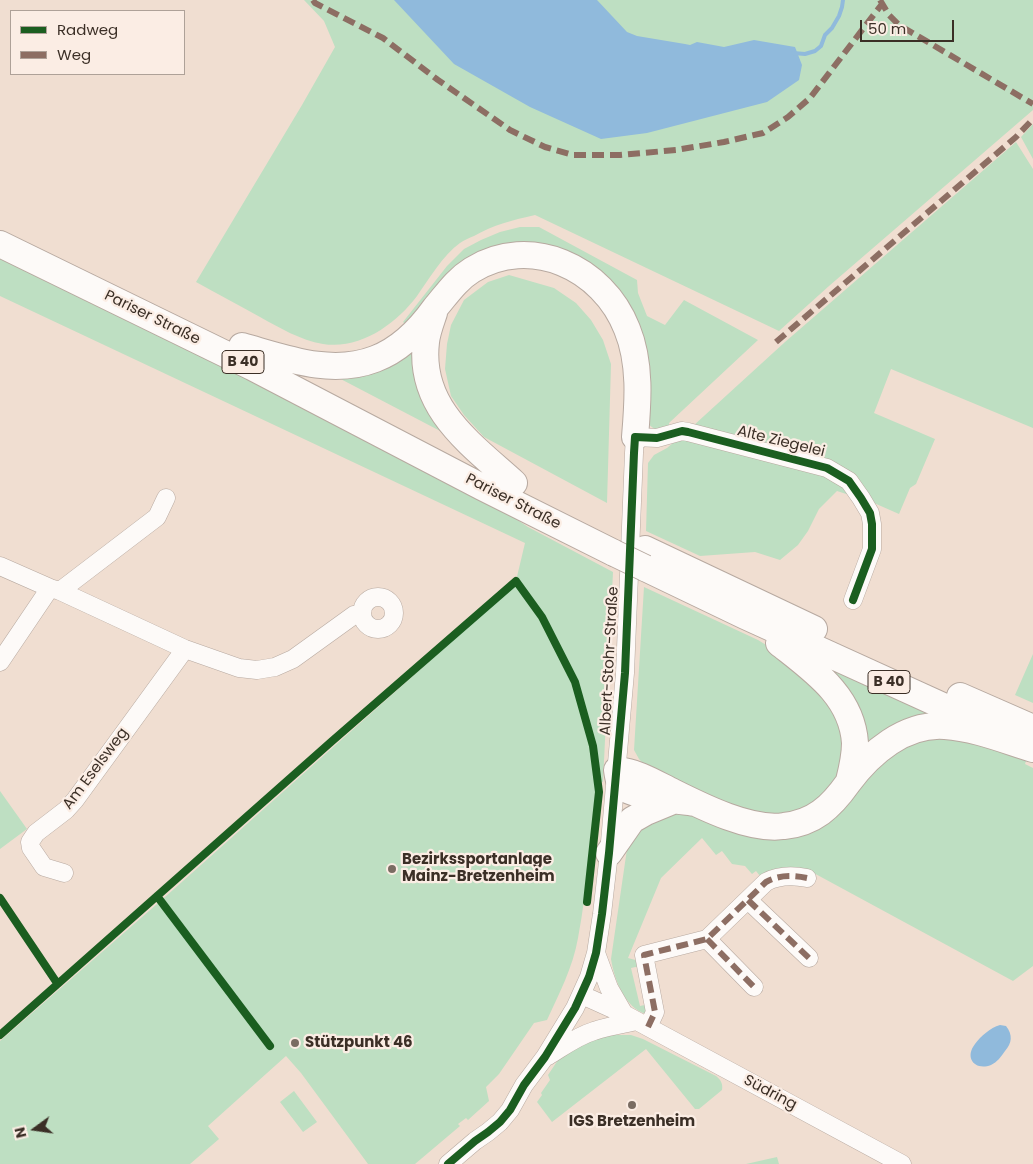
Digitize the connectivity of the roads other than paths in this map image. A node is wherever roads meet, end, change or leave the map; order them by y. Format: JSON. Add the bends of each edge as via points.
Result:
{"nodes":[{"id":1,"x":0,"y":228,"type":"edge"},
{"id":2,"x":0,"y":244,"type":"edge"},
{"id":3,"x":435,"y":310,"type":"junction"},
{"id":4,"x":242,"y":346,"type":"junction"},
{"id":5,"x":635,"y":437,"type":"junction"},
{"id":6,"x":514,"y":483,"type":"junction"},
{"id":7,"x":166,"y":498,"type":"dead end"},
{"id":8,"x":614,"y":544,"type":"junction"},
{"id":9,"x":645,"y":559,"type":"junction"},
{"id":10,"x":0,"y":566,"type":"edge"},
{"id":11,"x":55,"y":590,"type":"junction"},
{"id":12,"x":853,"y":600,"type":"dead end"},
{"id":13,"x":362,"y":614,"type":"dead end"},
{"id":14,"x":745,"y":616,"type":"junction"},
{"id":15,"x":185,"y":649,"type":"junction"},
{"id":16,"x":0,"y":662,"type":"edge"},
{"id":17,"x":1033,"y":728,"type":"edge"},
{"id":18,"x":1033,"y":747,"type":"edge"},
{"id":19,"x":617,"y":770,"type":"junction"},
{"id":20,"x":849,"y":781,"type":"junction"},
{"id":21,"x":685,"y":802,"type":"junction"},
{"id":22,"x":609,"y":853,"type":"junction"},
{"id":23,"x":64,"y":873,"type":"dead end"},
{"id":24,"x":807,"y":878,"type":"dead end"},
{"id":25,"x":748,"y":900,"type":"junction"},
{"id":26,"x":707,"y":939,"type":"junction"},
{"id":27,"x":596,"y":953,"type":"junction"},
{"id":28,"x":809,"y":958,"type":"dead end"},
{"id":29,"x":754,"y":987,"type":"dead end"},
{"id":30,"x":582,"y":995,"type":"junction"},
{"id":31,"x":636,"y":1021,"type":"junction"},
{"id":32,"x":545,"y":1057,"type":"junction"},
{"id":33,"x":448,"y":1164,"type":"edge"},
{"id":34,"x":902,"y":1164,"type":"edge"}],
"edges":[{"from":1,"to":4,"type":"highway","name":"Pariser Straße","number":"B 40"},
{"from":2,"to":8,"type":"highway","name":"Pariser Straße","number":"B 40","via":[[252,367],[474,482]]},
{"from":3,"to":4,"type":"highway","number":"B 40","via":[[394,349],[359,364],[309,364]]},
{"from":3,"to":5,"type":"highway","number":"B 40","via":[[465,275],[497,259],[539,256],[579,271],[606,294],[627,329],[637,374]]},
{"from":3,"to":6,"type":"highway","number":"B 40","via":[[426,352],[428,377],[437,401],[455,428]]},
{"from":4,"to":6,"type":"highway","name":"Pariser Straße","number":"B 40"},
{"from":5,"to":12,"type":"street","name":"Alte Ziegelei","via":[[657,438],[688,432],[826,468],[849,481],[870,513],[872,524],[872,548]]},
{"from":5,"to":19,"type":"street","name":"Albert-Stohr-Straße","via":[[625,673]]},
{"from":6,"to":8,"type":"highway","name":"Pariser Straße","number":"B 40"},
{"from":7,"to":11,"type":"street","via":[[157,517]]},
{"from":8,"to":9,"type":"highway","name":"Pariser Straße","number":"B 40","bridge":true},
{"from":9,"to":14,"type":"highway","name":"Pariser Straße","number":"B 40"},
{"from":9,"to":17,"type":"highway","name":"Pariser Straße","number":"B 40"},
{"from":10,"to":11,"type":"street"},
{"from":11,"to":15,"type":"street"},
{"from":11,"to":16,"type":"street"},
{"from":13,"to":15,"type":"street","via":[[354,615],[275,667],[240,668]]},
{"from":14,"to":18,"type":"highway","name":"Pariser Straße","number":"B 40"},
{"from":14,"to":20,"type":"highway","number":"B 40","via":[[807,665],[842,702],[852,723],[855,744]]},
{"from":15,"to":23,"type":"street","name":"Am Eselsweg","via":[[75,800],[32,838],[31,848],[44,867]]},
{"from":18,"to":20,"type":"highway","number":"B 40","via":[[968,729],[926,727],[912,730],[883,747]]},
{"from":19,"to":21,"type":"highway","number":"B 40","via":[[620,784],[628,791]]},
{"from":19,"to":22,"type":"street","name":"Albert-Stohr-Straße"},
{"from":20,"to":21,"type":"highway","number":"B 40","via":[[824,810],[804,822],[783,827],[754,825]]},
{"from":21,"to":22,"type":"highway","via":[[646,812],[632,820]]},
{"from":22,"to":27,"type":"street","name":"Albert-Stohr-Straße"},
{"from":24,"to":25,"type":"street","via":[[780,876],[766,882]]},
{"from":25,"to":26,"type":"street"},
{"from":25,"to":28,"type":"street"},
{"from":26,"to":29,"type":"street"},
{"from":26,"to":31,"type":"street","via":[[644,955],[655,1012]]},
{"from":27,"to":30,"type":"street","name":"Albert-Stohr-Straße"},
{"from":27,"to":31,"type":"street","via":[[609,988]]},
{"from":30,"to":31,"type":"street","name":"Südring"},
{"from":30,"to":32,"type":"street","name":"Albert-Stohr-Straße"},
{"from":31,"to":32,"type":"street","via":[[593,1031]]},
{"from":31,"to":34,"type":"street","name":"Südring"},
{"from":32,"to":33,"type":"street","name":"Albert-Stohr-Straße","via":[[524,1085],[483,1126],[474,1141]]}]}
